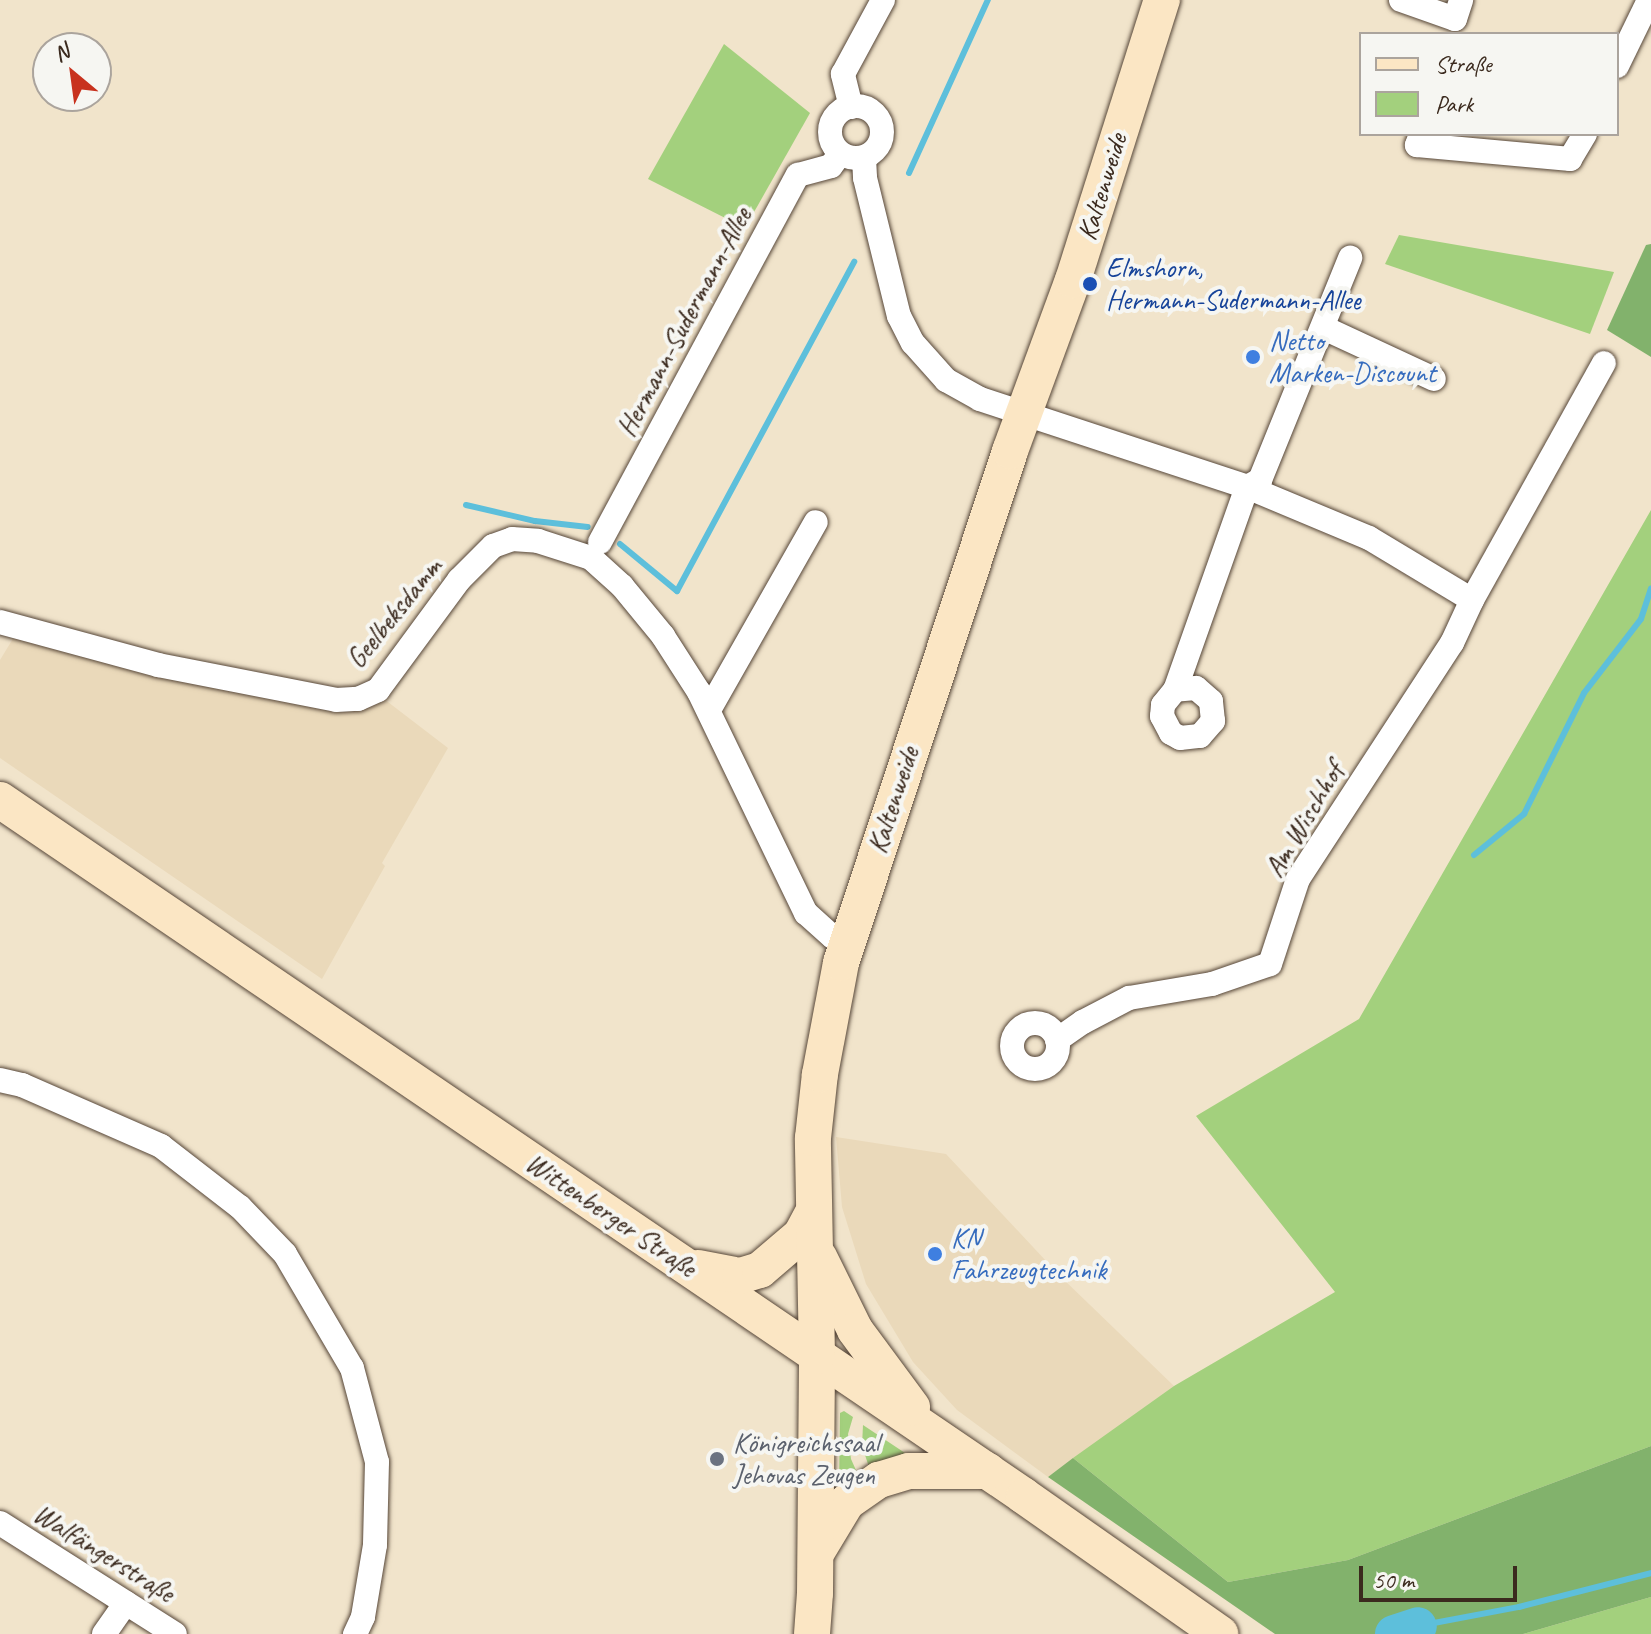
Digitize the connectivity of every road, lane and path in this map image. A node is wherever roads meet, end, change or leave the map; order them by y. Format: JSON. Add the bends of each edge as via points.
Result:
{"nodes":[{"id":1,"x":883,"y":0,"type":"edge"},
{"id":2,"x":1162,"y":0,"type":"edge"},
{"id":3,"x":1401,"y":0,"type":"edge"},
{"id":4,"x":1649,"y":0,"type":"edge"},
{"id":5,"x":1455,"y":18,"type":"edge"},
{"id":6,"x":1619,"y":62,"type":"edge"},
{"id":7,"x":851,"y":107,"type":"junction"},
{"id":8,"x":1420,"y":136,"type":"edge"},
{"id":9,"x":1584,"y":136,"type":"edge"},
{"id":10,"x":852,"y":156,"type":"junction"},
{"id":11,"x":1350,"y":258,"type":"dead end"},
{"id":12,"x":1324,"y":328,"type":"junction"},
{"id":13,"x":1604,"y":363,"type":"dead end"},
{"id":14,"x":1434,"y":379,"type":"dead end"},
{"id":15,"x":1023,"y":413,"type":"junction"},
{"id":16,"x":1247,"y":487,"type":"junction"},
{"id":17,"x":816,"y":522,"type":"dead end"},
{"id":18,"x":600,"y":542,"type":"dead end"},
{"id":19,"x":1472,"y":600,"type":"junction"},
{"id":20,"x":0,"y":622,"type":"edge"},
{"id":21,"x":1175,"y":690,"type":"dead end"},
{"id":22,"x":709,"y":710,"type":"junction"},
{"id":23,"x":0,"y":800,"type":"edge"},
{"id":24,"x":847,"y":941,"type":"junction"},
{"id":25,"x":1057,"y":1040,"type":"dead end"},
{"id":26,"x":0,"y":1080,"type":"edge"},
{"id":27,"x":814,"y":1211,"type":"junction"},
{"id":28,"x":815,"y":1248,"type":"junction"},
{"id":29,"x":685,"y":1265,"type":"junction"},
{"id":30,"x":817,"y":1356,"type":"junction"},
{"id":31,"x":934,"y":1434,"type":"junction"},
{"id":32,"x":988,"y":1471,"type":"junction"},
{"id":33,"x":0,"y":1523,"type":"edge"},
{"id":34,"x":816,"y":1555,"type":"junction"},
{"id":35,"x":126,"y":1603,"type":"junction"},
{"id":36,"x":104,"y":1634,"type":"edge"},
{"id":37,"x":175,"y":1634,"type":"edge"},
{"id":38,"x":355,"y":1634,"type":"edge"},
{"id":39,"x":812,"y":1634,"type":"edge"},
{"id":40,"x":1220,"y":1634,"type":"edge"}],
"edges":[{"from":1,"to":7,"type":"street","via":[[843,74]]},
{"from":2,"to":15,"type":"main road","name":"Kaltenweide","via":[[1073,280]]},
{"from":3,"to":5,"type":"street"},
{"from":4,"to":6,"type":"street"},
{"from":7,"to":10,"type":"street","via":[[836,115],[831,140]]},
{"from":7,"to":10,"type":"street","via":[[867,108],[882,125],[881,141]]},
{"from":8,"to":9,"type":"street","via":[[1417,145],[1570,159]]},
{"from":10,"to":15,"type":"street","via":[[865,178],[890,286],[913,343],[946,380],[980,399]]},
{"from":10,"to":18,"type":"street","name":"Hermann-Sudermann-Allee","via":[[798,175]]},
{"from":11,"to":12,"type":"street"},
{"from":12,"to":14,"type":"street"},
{"from":12,"to":16,"type":"street","via":[[1260,480]]},
{"from":13,"to":19,"type":"street","name":"Am Wischhof"},
{"from":15,"to":16,"type":"street"},
{"from":15,"to":24,"type":"main road","name":"Kaltenweide"},
{"from":16,"to":19,"type":"street","via":[[1369,538]]},
{"from":16,"to":21,"type":"street"},
{"from":17,"to":22,"type":"street"},
{"from":19,"to":25,"type":"street","name":"Am Wischhof","via":[[1452,643],[1298,879],[1270,964],[1212,984],[1129,998]]},
{"from":20,"to":22,"type":"street","name":"Geelbeksdamm","via":[[158,665],[336,700],[358,699],[378,690],[473,563],[512,539],[538,541],[591,558],[622,586],[663,636]]},
{"from":22,"to":24,"type":"street","name":"Geelbeksdamm","via":[[806,913],[833,937]]},
{"from":23,"to":29,"type":"main road","name":"Wittenberger Straße"},
{"from":24,"to":27,"type":"main road","name":"Kaltenweide","via":[[820,1074],[813,1138]]},
{"from":26,"to":38,"type":"street","via":[[161,1146],[240,1207],[285,1254],[352,1368],[377,1462],[375,1545],[363,1617]]},
{"from":27,"to":28,"type":"main road","name":"Kaltenweide"},
{"from":27,"to":29,"type":"main road","via":[[801,1235],[760,1270],[740,1276]]},
{"from":28,"to":30,"type":"main road","name":"Kaltenweide"},
{"from":28,"to":31,"type":"main road","via":[[855,1330]]},
{"from":29,"to":30,"type":"main road","name":"Wittenberger Straße"},
{"from":30,"to":31,"type":"main road","name":"Wittenberger Straße"},
{"from":30,"to":34,"type":"main road","name":"Kaltenweide"},
{"from":31,"to":32,"type":"main road","name":"Wittenberger Straße"},
{"from":32,"to":34,"type":"main road","via":[[909,1471],[879,1480],[847,1502]]},
{"from":32,"to":40,"type":"main road","name":"Wittenberger Straße"},
{"from":33,"to":35,"type":"street","name":"Walfängerstraße"},
{"from":34,"to":39,"type":"main road","name":"Kaltenweide"},
{"from":35,"to":36,"type":"street"},
{"from":35,"to":37,"type":"street","name":"Walfängerstraße"}]}
